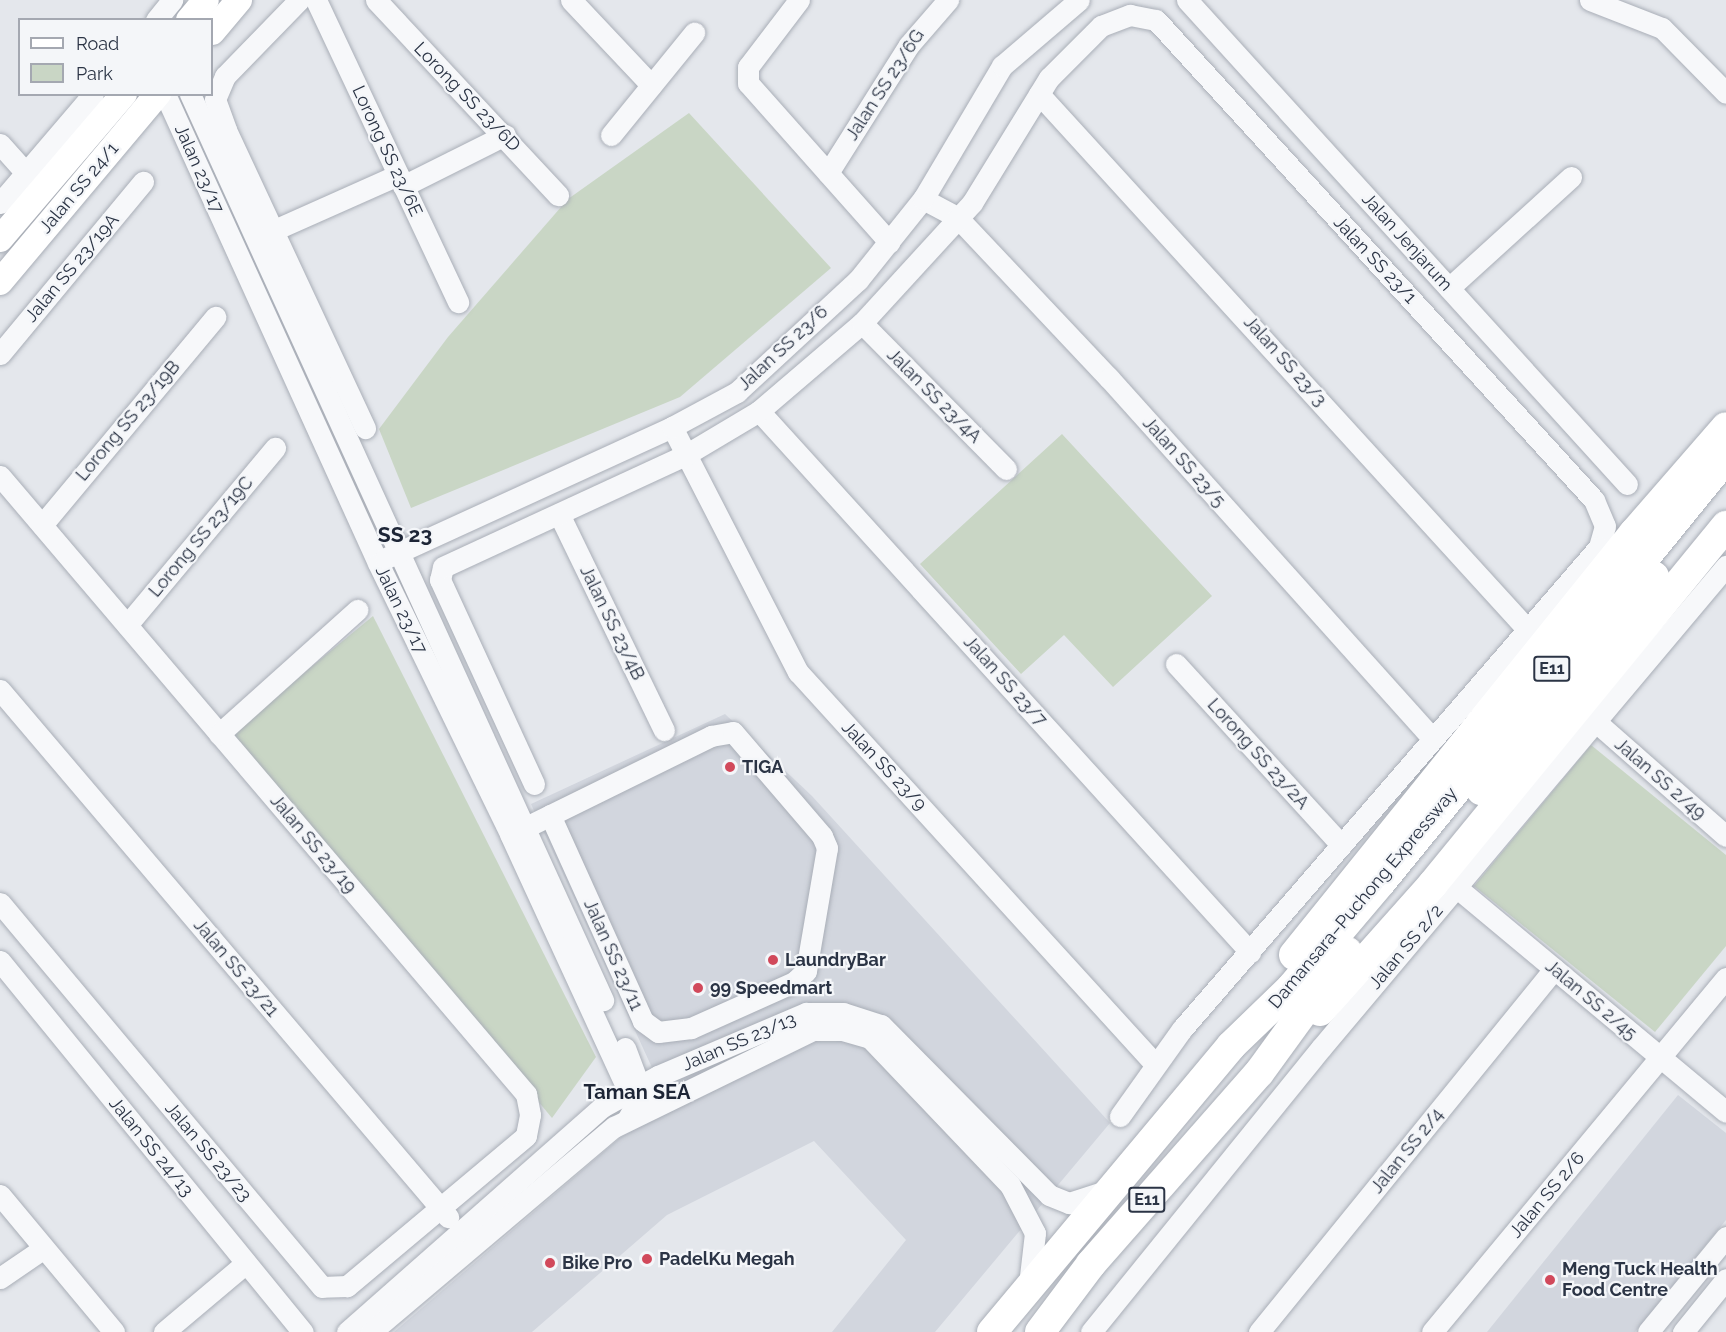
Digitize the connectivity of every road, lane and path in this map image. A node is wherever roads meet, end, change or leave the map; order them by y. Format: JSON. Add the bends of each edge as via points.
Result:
{"nodes":[{"id":1,"x":172,"y":0,"type":"edge"},
{"id":2,"x":206,"y":0,"type":"edge"},
{"id":3,"x":239,"y":0,"type":"edge"},
{"id":4,"x":299,"y":0,"type":"edge"},
{"id":5,"x":316,"y":0,"type":"edge"},
{"id":6,"x":376,"y":0,"type":"edge"},
{"id":7,"x":571,"y":0,"type":"edge"},
{"id":8,"x":799,"y":0,"type":"edge"},
{"id":9,"x":948,"y":0,"type":"edge"},
{"id":10,"x":1079,"y":0,"type":"edge"},
{"id":11,"x":1187,"y":0,"type":"edge"},
{"id":12,"x":1590,"y":0,"type":"edge"},
{"id":13,"x":158,"y":18,"type":"edge"},
{"id":14,"x":191,"y":18,"type":"edge"},
{"id":15,"x":213,"y":31,"type":"edge"},
{"id":16,"x":694,"y":33,"type":"dead end"},
{"id":17,"x":651,"y":85,"type":"junction"},
{"id":18,"x":1726,"y":93,"type":"edge"},
{"id":19,"x":1040,"y":94,"type":"junction"},
{"id":20,"x":92,"y":96,"type":"edge"},
{"id":21,"x":122,"y":96,"type":"edge"},
{"id":22,"x":156,"y":96,"type":"edge"},
{"id":23,"x":166,"y":96,"type":"edge"},
{"id":24,"x":191,"y":96,"type":"edge"},
{"id":25,"x":504,"y":135,"type":"junction"},
{"id":26,"x":611,"y":135,"type":"dead end"},
{"id":27,"x":0,"y":144,"type":"edge"},
{"id":28,"x":828,"y":173,"type":"junction"},
{"id":29,"x":1570,"y":177,"type":"dead end"},
{"id":30,"x":401,"y":180,"type":"junction"},
{"id":31,"x":34,"y":182,"type":"junction"},
{"id":32,"x":143,"y":182,"type":"dead end"},
{"id":33,"x":558,"y":195,"type":"dead end"},
{"id":34,"x":923,"y":199,"type":"junction"},
{"id":35,"x":0,"y":203,"type":"edge"},
{"id":36,"x":957,"y":218,"type":"junction"},
{"id":37,"x":272,"y":231,"type":"junction"},
{"id":38,"x":0,"y":239,"type":"edge"},
{"id":39,"x":890,"y":242,"type":"junction"},
{"id":40,"x":0,"y":282,"type":"edge"},
{"id":41,"x":1449,"y":288,"type":"junction"},
{"id":42,"x":458,"y":302,"type":"dead end"},
{"id":43,"x":215,"y":317,"type":"dead end"},
{"id":44,"x":862,"y":323,"type":"junction"},
{"id":45,"x":0,"y":354,"type":"edge"},
{"id":46,"x":759,"y":411,"type":"junction"},
{"id":47,"x":672,"y":427,"type":"junction"},
{"id":48,"x":365,"y":428,"type":"dead end"},
{"id":49,"x":1722,"y":443,"type":"edge"},
{"id":50,"x":275,"y":448,"type":"dead end"},
{"id":51,"x":687,"y":454,"type":"junction"},
{"id":52,"x":1006,"y":469,"type":"dead end"},
{"id":53,"x":0,"y":476,"type":"edge"},
{"id":54,"x":1627,"y":484,"type":"dead end"},
{"id":55,"x":1726,"y":486,"type":"edge"},
{"id":56,"x":560,"y":516,"type":"junction"},
{"id":57,"x":42,"y":525,"type":"junction"},
{"id":58,"x":1726,"y":526,"type":"edge"},
{"id":59,"x":397,"y":553,"type":"junction"},
{"id":60,"x":378,"y":563,"type":"junction"},
{"id":61,"x":1726,"y":566,"type":"edge"},
{"id":62,"x":357,"y":609,"type":"dead end"},
{"id":63,"x":127,"y":625,"type":"junction"},
{"id":64,"x":1528,"y":630,"type":"junction"},
{"id":65,"x":1176,"y":664,"type":"dead end"},
{"id":66,"x":0,"y":690,"type":"edge"},
{"id":67,"x":1594,"y":721,"type":"junction"},
{"id":68,"x":664,"y":730,"type":"dead end"},
{"id":69,"x":219,"y":734,"type":"junction"},
{"id":70,"x":1433,"y":739,"type":"junction"},
{"id":71,"x":534,"y":784,"type":"dead end"},
{"id":72,"x":550,"y":815,"type":"junction"},
{"id":73,"x":518,"y":831,"type":"junction"},
{"id":74,"x":1726,"y":836,"type":"edge"},
{"id":75,"x":1341,"y":845,"type":"junction"},
{"id":76,"x":1456,"y":887,"type":"junction"},
{"id":77,"x":1387,"y":889,"type":"junction"},
{"id":78,"x":0,"y":903,"type":"edge"},
{"id":79,"x":1250,"y":952,"type":"junction"},
{"id":80,"x":0,"y":961,"type":"edge"},
{"id":81,"x":1554,"y":969,"type":"junction"},
{"id":82,"x":1726,"y":978,"type":"edge"},
{"id":83,"x":1231,"y":1046,"type":"junction"},
{"id":84,"x":620,"y":1054,"type":"junction"},
{"id":85,"x":1661,"y":1058,"type":"junction"},
{"id":86,"x":1155,"y":1064,"type":"junction"},
{"id":87,"x":670,"y":1071,"type":"junction"},
{"id":88,"x":1258,"y":1072,"type":"junction"},
{"id":89,"x":642,"y":1094,"type":"junction"},
{"id":90,"x":602,"y":1107,"type":"junction"},
{"id":91,"x":1726,"y":1112,"type":"edge"},
{"id":92,"x":1120,"y":1116,"type":"dead end"},
{"id":93,"x":1113,"y":1188,"type":"junction"},
{"id":94,"x":0,"y":1195,"type":"edge"},
{"id":95,"x":440,"y":1208,"type":"junction"},
{"id":96,"x":1726,"y":1237,"type":"edge"},
{"id":97,"x":466,"y":1238,"type":"junction"},
{"id":98,"x":44,"y":1248,"type":"junction"},
{"id":99,"x":246,"y":1263,"type":"junction"},
{"id":100,"x":0,"y":1278,"type":"edge"},
{"id":101,"x":1726,"y":1279,"type":"edge"},
{"id":102,"x":1029,"y":1285,"type":"junction"},
{"id":103,"x":114,"y":1332,"type":"edge"},
{"id":104,"x":164,"y":1332,"type":"edge"},
{"id":105,"x":303,"y":1332,"type":"edge"},
{"id":106,"x":348,"y":1332,"type":"edge"},
{"id":107,"x":371,"y":1332,"type":"edge"},
{"id":108,"x":992,"y":1332,"type":"edge"},
{"id":109,"x":1040,"y":1332,"type":"edge"},
{"id":110,"x":1091,"y":1332,"type":"edge"},
{"id":111,"x":1259,"y":1332,"type":"edge"},
{"id":112,"x":1432,"y":1332,"type":"edge"},
{"id":113,"x":1648,"y":1332,"type":"edge"},
{"id":114,"x":1683,"y":1332,"type":"edge"}],
"edges":[{"from":1,"to":13,"type":"street"},
{"from":2,"to":14,"type":"main road"},
{"from":3,"to":15,"type":"main road"},
{"from":4,"to":37,"type":"street","via":[[225,76],[216,99]]},
{"from":5,"to":30,"type":"street","name":"Lorong SS 23/6E"},
{"from":6,"to":25,"type":"street","name":"Lorong SS 23/6D"},
{"from":7,"to":17,"type":"street"},
{"from":8,"to":28,"type":"street","via":[[748,67],[748,83]]},
{"from":9,"to":28,"type":"street","name":"Jalan SS 23/6G","via":[[909,45]]},
{"from":10,"to":34,"type":"street","name":"Jalan SS 23/6","via":[[1002,66]]},
{"from":11,"to":41,"type":"street","name":"Jalan Jenjarum"},
{"from":12,"to":18,"type":"street","via":[[1662,28]]},
{"from":16,"to":17,"type":"street"},
{"from":17,"to":26,"type":"street"},
{"from":19,"to":36,"type":"street","via":[[972,203]]},
{"from":19,"to":64,"type":"street","name":"Jalan SS 23/3"},
{"from":19,"to":64,"type":"street","name":"Jalan SS 23/1","via":[[1048,78],[1101,26],[1130,15],[1156,20],[1594,500],[1605,526],[1599,547]]},
{"from":20,"to":31,"type":"street"},
{"from":21,"to":31,"type":"main road","name":"Jalan SS 24/1"},
{"from":22,"to":40,"type":"main road","name":"Jalan SS 24/1"},
{"from":23,"to":60,"type":"street","name":"Jalan 23/17"},
{"from":24,"to":59,"type":"street","name":"Jalan 23/17"},
{"from":25,"to":30,"type":"street"},
{"from":25,"to":33,"type":"street","name":"Lorong SS 23/6D"},
{"from":27,"to":31,"type":"street"},
{"from":28,"to":39,"type":"street"},
{"from":29,"to":41,"type":"street"},
{"from":30,"to":37,"type":"street"},
{"from":30,"to":42,"type":"street","name":"Lorong SS 23/6E"},
{"from":31,"to":35,"type":"street"},
{"from":31,"to":38,"type":"main road","name":"Jalan SS 24/1"},
{"from":32,"to":45,"type":"street","name":"Jalan SS 23/19A"},
{"from":34,"to":36,"type":"street","name":"Jalan SS 23/5"},
{"from":34,"to":39,"type":"street","name":"Jalan SS 23/6"},
{"from":36,"to":44,"type":"street"},
{"from":36,"to":70,"type":"street","name":"Jalan SS 23/5","via":[[1108,378]]},
{"from":37,"to":48,"type":"street"},
{"from":39,"to":47,"type":"street","name":"Jalan SS 23/6","via":[[858,280],[737,392]]},
{"from":41,"to":54,"type":"street","name":"Jalan Jenjarum"},
{"from":43,"to":57,"type":"street","name":"Lorong SS 23/19B"},
{"from":44,"to":46,"type":"street"},
{"from":44,"to":52,"type":"street","name":"Jalan SS 23/4A"},
{"from":46,"to":51,"type":"street"},
{"from":46,"to":79,"type":"street","name":"Jalan SS 23/7"},
{"from":47,"to":51,"type":"street","name":"Jalan SS 23/9"},
{"from":47,"to":59,"type":"street","name":"Jalan SS 23/6"},
{"from":49,"to":77,"type":"highway","name":"Damansara–Puchong Expressway","number":"E11"},
{"from":49,"to":83,"type":"highway","via":[[1362,867],[1275,980]]},
{"from":50,"to":63,"type":"street","name":"Lorong SS 23/19C"},
{"from":51,"to":56,"type":"street"},
{"from":51,"to":86,"type":"street","name":"Jalan SS 23/9","via":[[798,672]]},
{"from":53,"to":57,"type":"street","name":"Jalan SS 23/19"},
{"from":55,"to":77,"type":"highway","name":"Damansara–Puchong Expressway","number":"E11"},
{"from":56,"to":68,"type":"street","name":"Jalan SS 23/4B"},
{"from":56,"to":71,"type":"street","via":[[443,567],[440,573]]},
{"from":57,"to":63,"type":"street","name":"Jalan SS 23/19"},
{"from":58,"to":88,"type":"highway","via":[[1351,981]]},
{"from":59,"to":60,"type":"street","name":"Jalan SS 23/6"},
{"from":59,"to":73,"type":"street","name":"Jalan 23/17"},
{"from":60,"to":73,"type":"street","name":"Jalan 23/17"},
{"from":61,"to":67,"type":"street","name":"Jalan SS 2/2"},
{"from":62,"to":69,"type":"street"},
{"from":63,"to":69,"type":"street","name":"Jalan SS 23/19"},
{"from":64,"to":70,"type":"street"},
{"from":65,"to":75,"type":"street","name":"Lorong SS 23/2A"},
{"from":66,"to":95,"type":"street","name":"Jalan SS 23/21"},
{"from":67,"to":74,"type":"street","name":"Jalan SS 2/49"},
{"from":67,"to":76,"type":"street","name":"Jalan SS 2/2"},
{"from":69,"to":95,"type":"street","name":"Jalan SS 23/19","via":[[526,1094],[530,1115],[526,1136]]},
{"from":70,"to":75,"type":"street"},
{"from":72,"to":72,"type":"street","name":"Jalan SS 23/11","via":[[711,736],[733,732],[822,836],[827,848],[806,971],[794,981],[690,1028],[658,1032],[643,1022]]},
{"from":72,"to":73,"type":"street","name":"Jalan SS 23/11"},
{"from":73,"to":84,"type":"street","name":"Jalan 23/17"},
{"from":75,"to":79,"type":"street"},
{"from":76,"to":81,"type":"street","name":"Jalan SS 2/45"},
{"from":76,"to":110,"type":"street","name":"Jalan SS 2/2"},
{"from":77,"to":83,"type":"highway","name":"Damansara–Puchong Expressway","number":"E11"},
{"from":77,"to":88,"type":"highway","name":"Damansara–Puchong Expressway","number":"E11"},
{"from":78,"to":95,"type":"street","name":"Jalan SS 23/23","via":[[322,1287],[347,1286]]},
{"from":79,"to":86,"type":"street"},
{"from":80,"to":99,"type":"street","name":"Jalan SS 24/13"},
{"from":81,"to":85,"type":"street","name":"Jalan SS 2/45"},
{"from":81,"to":111,"type":"street","name":"Jalan SS 2/4"},
{"from":82,"to":85,"type":"street","name":"Jalan SS 2/6"},
{"from":83,"to":93,"type":"highway","name":"Damansara–Puchong Expressway","number":"E11"},
{"from":84,"to":87,"type":"street"},
{"from":84,"to":89,"type":"street","name":"Jalan 23/17"},
{"from":84,"to":90,"type":"street"},
{"from":85,"to":91,"type":"street","name":"Jalan SS 2/45"},
{"from":85,"to":112,"type":"street","name":"Jalan SS 2/6"},
{"from":86,"to":92,"type":"street"},
{"from":87,"to":89,"type":"street","name":"Jalan SS 23/13"},
{"from":87,"to":93,"type":"street","name":"Jalan SS 23/13","via":[[806,1013],[843,1013],[881,1025],[1049,1195],[1069,1203]]},
{"from":88,"to":109,"type":"highway","name":"Damansara–Puchong Expressway","number":"E11","via":[[1091,1264]]},
{"from":89,"to":90,"type":"street","name":"Jalan SS 23/13"},
{"from":89,"to":97,"type":"street","name":"Jalan SS 23/13","via":[[628,1118]]},
{"from":89,"to":102,"type":"street","name":"Jalan SS 23/13","via":[[813,1030],[842,1030],[870,1038],[1016,1194],[1035,1233]]},
{"from":90,"to":97,"type":"street","name":"Jalan SS 23/13"},
{"from":93,"to":102,"type":"highway","name":"Damansara–Puchong Expressway","number":"E11"},
{"from":94,"to":98,"type":"street"},
{"from":95,"to":97,"type":"street","name":"Jalan SS 23/21"},
{"from":96,"to":113,"type":"street"},
{"from":97,"to":106,"type":"street","name":"Jalan SS 23/13"},
{"from":97,"to":107,"type":"street","name":"Jalan SS 23/13"},
{"from":98,"to":100,"type":"street"},
{"from":98,"to":103,"type":"street"},
{"from":99,"to":104,"type":"street"},
{"from":99,"to":105,"type":"street","name":"Jalan SS 24/13"},
{"from":101,"to":114,"type":"street"},
{"from":102,"to":108,"type":"highway","name":"Damansara–Puchong Expressway","number":"E11"}]}
